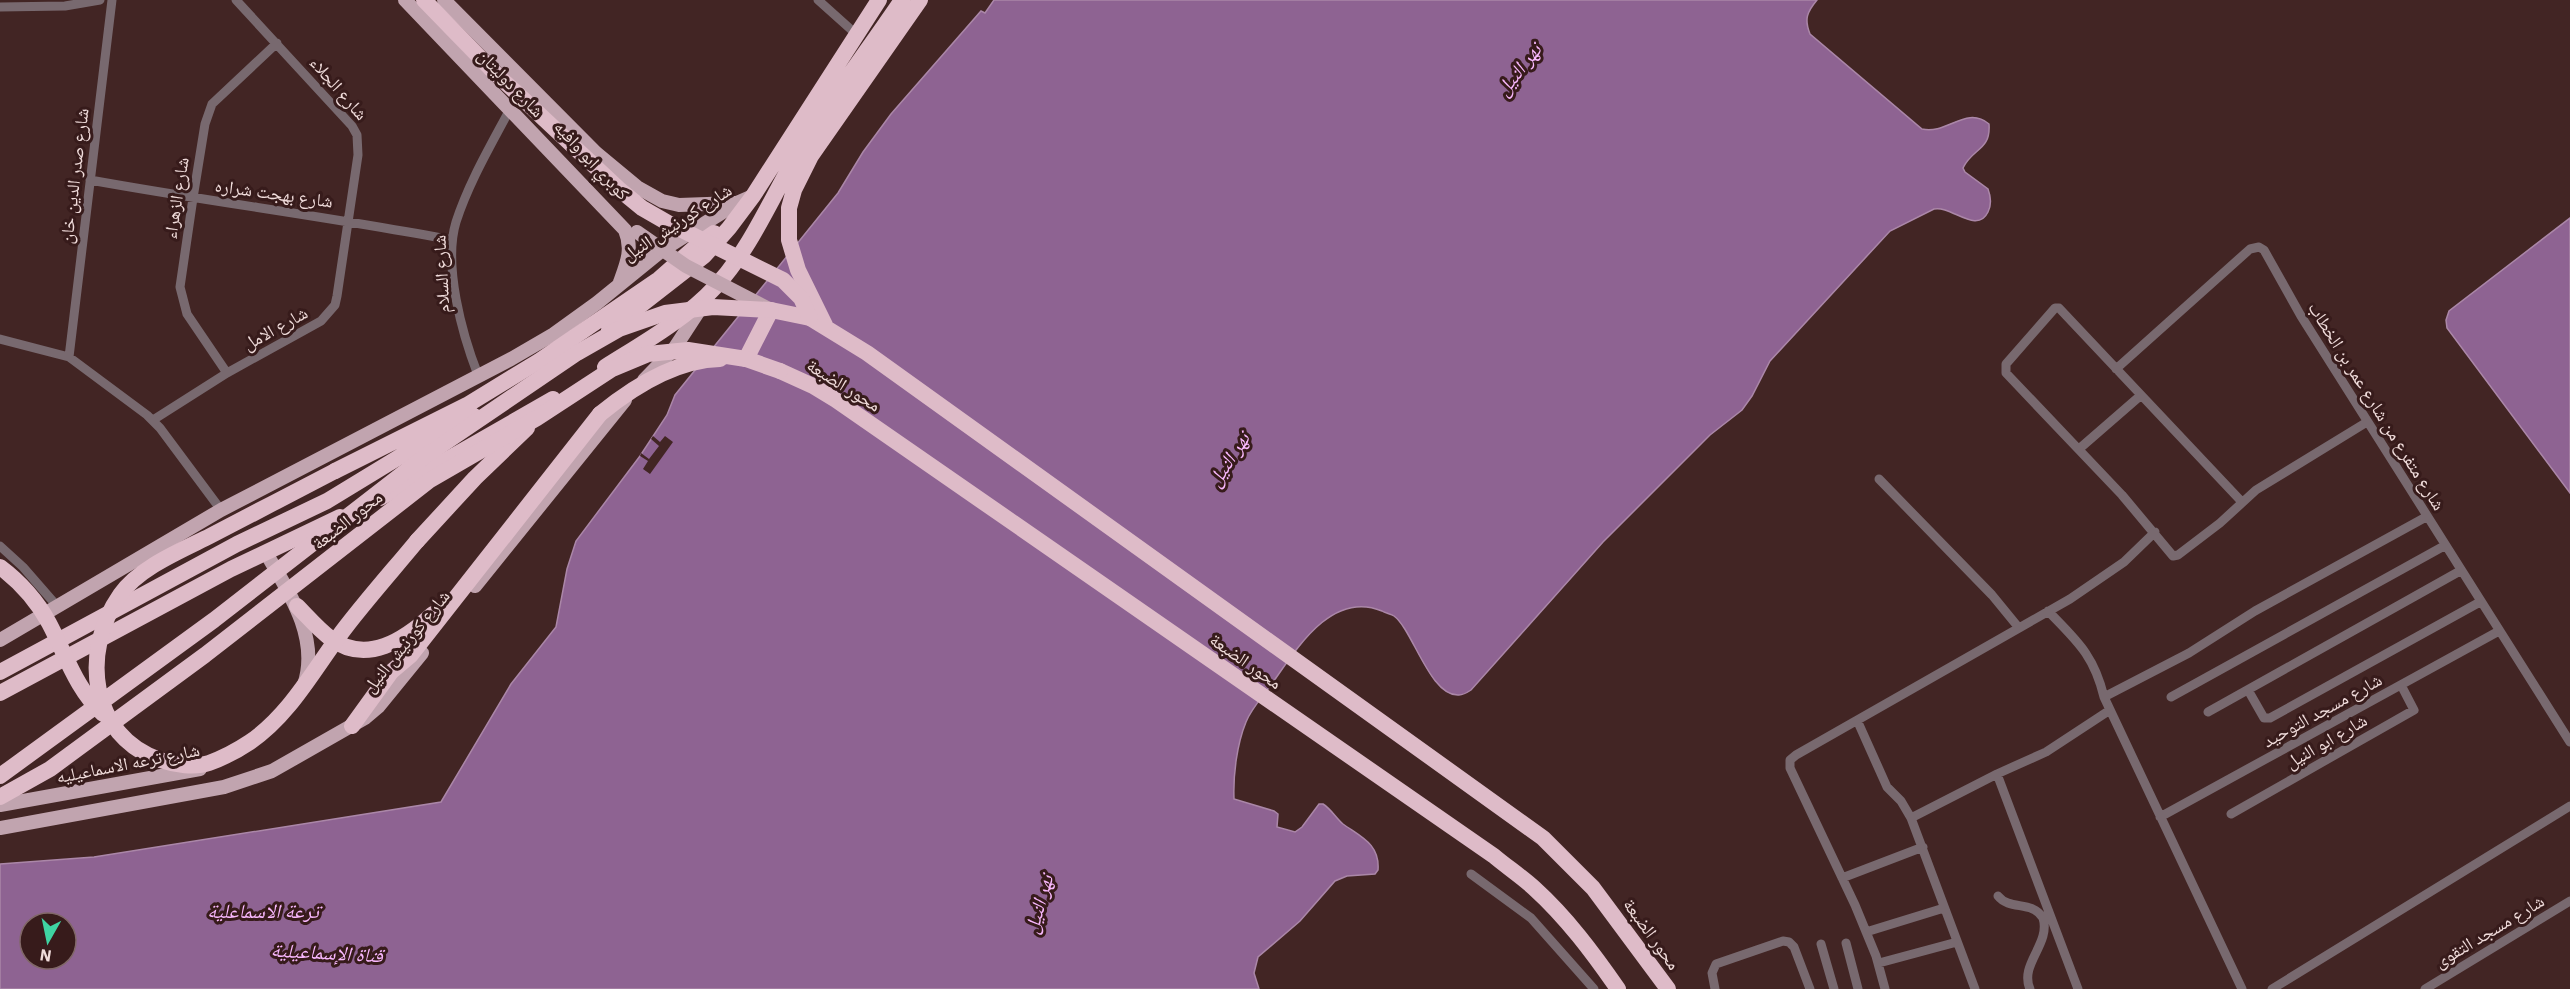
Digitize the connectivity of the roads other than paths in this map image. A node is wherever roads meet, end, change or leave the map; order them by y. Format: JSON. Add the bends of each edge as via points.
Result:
{"nodes":[{"id":1,"x":100,"y":0,"type":"edge"},
{"id":2,"x":112,"y":0,"type":"edge"},
{"id":3,"x":236,"y":0,"type":"edge"},
{"id":4,"x":405,"y":0,"type":"edge"},
{"id":5,"x":416,"y":0,"type":"edge"},
{"id":6,"x":424,"y":0,"type":"edge"},
{"id":7,"x":444,"y":0,"type":"edge"},
{"id":8,"x":818,"y":0,"type":"edge"},
{"id":9,"x":879,"y":0,"type":"edge"},
{"id":10,"x":902,"y":0,"type":"edge"},
{"id":11,"x":920,"y":0,"type":"edge"},
{"id":12,"x":0,"y":7,"type":"edge"},
{"id":13,"x":855,"y":34,"type":"junction"},
{"id":14,"x":277,"y":43,"type":"junction"},
{"id":15,"x":510,"y":109,"type":"junction"},
{"id":16,"x":90,"y":180,"type":"junction"},
{"id":17,"x":753,"y":196,"type":"junction"},
{"id":18,"x":192,"y":198,"type":"junction"},
{"id":19,"x":737,"y":203,"type":"junction"},
{"id":20,"x":348,"y":220,"type":"junction"},
{"id":21,"x":729,"y":228,"type":"junction"},
{"id":22,"x":452,"y":240,"type":"junction"},
{"id":23,"x":619,"y":284,"type":"junction"},
{"id":24,"x":716,"y":287,"type":"junction"},
{"id":25,"x":771,"y":310,"type":"junction"},
{"id":26,"x":818,"y":322,"type":"junction"},
{"id":27,"x":0,"y":339,"type":"edge"},
{"id":28,"x":69,"y":357,"type":"junction"},
{"id":29,"x":746,"y":359,"type":"junction"},
{"id":30,"x":2116,"y":369,"type":"junction"},
{"id":31,"x":227,"y":373,"type":"junction"},
{"id":32,"x":477,"y":375,"type":"junction"},
{"id":33,"x":2140,"y":396,"type":"junction"},
{"id":34,"x":537,"y":418,"type":"junction"},
{"id":35,"x":153,"y":420,"type":"junction"},
{"id":36,"x":2367,"y":422,"type":"junction"},
{"id":37,"x":2079,"y":449,"type":"junction"},
{"id":38,"x":1879,"y":479,"type":"dead end"},
{"id":39,"x":2242,"y":502,"type":"junction"},
{"id":40,"x":221,"y":510,"type":"junction"},
{"id":41,"x":2426,"y":517,"type":"junction"},
{"id":42,"x":2155,"y":532,"type":"junction"},
{"id":43,"x":0,"y":546,"type":"edge"},
{"id":44,"x":2444,"y":546,"type":"junction"},
{"id":45,"x":266,"y":553,"type":"junction"},
{"id":46,"x":0,"y":567,"type":"edge"},
{"id":47,"x":2460,"y":572,"type":"junction"},
{"id":48,"x":0,"y":576,"type":"edge"},
{"id":49,"x":465,"y":586,"type":"junction"},
{"id":50,"x":2480,"y":602,"type":"junction"},
{"id":51,"x":57,"y":606,"type":"junction"},
{"id":52,"x":297,"y":606,"type":"junction"},
{"id":53,"x":2048,"y":611,"type":"junction"},
{"id":54,"x":40,"y":615,"type":"junction"},
{"id":55,"x":2019,"y":628,"type":"junction"},
{"id":56,"x":2499,"y":631,"type":"junction"},
{"id":57,"x":0,"y":640,"type":"edge"},
{"id":58,"x":0,"y":672,"type":"edge"},
{"id":59,"x":2401,"y":685,"type":"junction"},
{"id":60,"x":2248,"y":690,"type":"junction"},
{"id":61,"x":0,"y":693,"type":"edge"},
{"id":62,"x":2103,"y":697,"type":"junction"},
{"id":63,"x":2171,"y":697,"type":"dead end"},
{"id":64,"x":2110,"y":710,"type":"junction"},
{"id":65,"x":2208,"y":712,"type":"dead end"},
{"id":66,"x":106,"y":717,"type":"junction"},
{"id":67,"x":1857,"y":720,"type":"junction"},
{"id":68,"x":352,"y":726,"type":"junction"},
{"id":69,"x":2570,"y":742,"type":"edge"},
{"id":70,"x":1997,"y":774,"type":"junction"},
{"id":71,"x":0,"y":776,"type":"edge"},
{"id":72,"x":0,"y":797,"type":"edge"},
{"id":73,"x":0,"y":805,"type":"edge"},
{"id":74,"x":2570,"y":806,"type":"edge"},
{"id":75,"x":2231,"y":814,"type":"dead end"},
{"id":76,"x":2160,"y":817,"type":"junction"},
{"id":77,"x":1911,"y":818,"type":"junction"},
{"id":78,"x":0,"y":828,"type":"edge"},
{"id":79,"x":1923,"y":847,"type":"junction"},
{"id":80,"x":1471,"y":874,"type":"dead end"},
{"id":81,"x":1842,"y":878,"type":"junction"},
{"id":82,"x":1998,"y":896,"type":"dead end"},
{"id":83,"x":2570,"y":901,"type":"edge"},
{"id":84,"x":1944,"y":908,"type":"junction"},
{"id":85,"x":1866,"y":932,"type":"junction"},
{"id":86,"x":1957,"y":942,"type":"junction"},
{"id":87,"x":1846,"y":943,"type":"dead end"},
{"id":88,"x":1821,"y":944,"type":"dead end"},
{"id":89,"x":1879,"y":963,"type":"junction"},
{"id":90,"x":1594,"y":989,"type":"edge"},
{"id":91,"x":1618,"y":989,"type":"edge"},
{"id":92,"x":1668,"y":989,"type":"edge"},
{"id":93,"x":1715,"y":989,"type":"edge"},
{"id":94,"x":1810,"y":989,"type":"edge"},
{"id":95,"x":1834,"y":989,"type":"edge"},
{"id":96,"x":1858,"y":989,"type":"edge"},
{"id":97,"x":1884,"y":989,"type":"edge"},
{"id":98,"x":1975,"y":989,"type":"edge"},
{"id":99,"x":2030,"y":989,"type":"edge"},
{"id":100,"x":2078,"y":989,"type":"edge"},
{"id":101,"x":2242,"y":989,"type":"edge"},
{"id":102,"x":2272,"y":989,"type":"edge"},
{"id":103,"x":2425,"y":989,"type":"edge"}],
"edges":[{"from":1,"to":12,"type":"street","via":[[65,6]]},
{"from":2,"to":16,"type":"street","name":"شارع صدر الدين خان"},
{"from":3,"to":14,"type":"street","name":"شارع الجلاء"},
{"from":4,"to":15,"type":"main road","name":"شارع دوليتان"},
{"from":5,"to":25,"type":"main road","name":"كوبري ابو وافيه","bridge":true,"via":[[637,232],[686,266]]},
{"from":6,"to":26,"type":"highway","bridge":true,"via":[[491,69],[642,208],[783,280]]},
{"from":7,"to":19,"type":"main road","name":"شارع دوليتان","via":[[596,153],[643,190],[679,205]]},
{"from":8,"to":13,"type":"street"},
{"from":9,"to":13,"type":"highway","name":"شارع كورنيش النيل"},
{"from":10,"to":24,"type":"highway","name":"شارع كورنيش النيل","via":[[800,150],[745,248]]},
{"from":11,"to":26,"type":"highway","via":[[816,149],[794,190],[789,208],[789,240]]},
{"from":13,"to":17,"type":"highway","name":"شارع كورنيش النيل"},
{"from":14,"to":18,"type":"street","name":"شارع الزهراء","via":[[212,104]]},
{"from":14,"to":20,"type":"street","name":"شارع الجلاء","via":[[357,135],[359,145]]},
{"from":15,"to":22,"type":"street","name":"شارع السلام","via":[[474,176]]},
{"from":15,"to":23,"type":"main road","name":"شارع دوليتان","via":[[625,230],[630,241],[629,256]]},
{"from":16,"to":18,"type":"street","name":"شارع بهجت شراره"},
{"from":16,"to":28,"type":"street","name":"شارع صدر الدين خان"},
{"from":17,"to":19,"type":"main road","name":"شارع كورنيش النيل"},
{"from":17,"to":21,"type":"highway","name":"شارع كورنيش النيل"},
{"from":18,"to":20,"type":"street","name":"شارع بهجت شراره"},
{"from":18,"to":31,"type":"street","name":"شارع الزهراء","via":[[180,287],[187,314]]},
{"from":19,"to":23,"type":"main road","name":"شارع كورنيش النيل","via":[[661,251]]},
{"from":20,"to":22,"type":"street","name":"شارع بهجت شراره"},
{"from":20,"to":31,"type":"street","name":"شارع الامل","via":[[337,296],[329,313]]},
{"from":21,"to":58,"type":"highway","name":"شارع كورنيش النيل","via":[[674,282],[538,382],[414,448],[327,501],[205,560]]},
{"from":21,"to":66,"type":"highway","bridge":true,"via":[[707,237],[659,279],[467,405],[163,561],[134,580],[120,594],[108,616],[97,657],[97,686]]},
{"from":22,"to":32,"type":"street","name":"شارع السلام","via":[[457,308]]},
{"from":23,"to":32,"type":"main road","name":"شارع كورنيش النيل","via":[[554,334]]},
{"from":24,"to":45,"type":"highway","name":"شارع كورنيش النيل","via":[[648,340],[558,396],[379,499]]},
{"from":24,"to":68,"type":"main road","name":"شارع كورنيش النيل","via":[[674,349],[626,399],[378,707]]},
{"from":25,"to":26,"type":"highway","name":"محور الضبعة"},
{"from":25,"to":29,"type":"highway"},
{"from":25,"to":71,"type":"highway","name":"محور الضبعة","bridge":true,"via":[[713,307],[665,313],[619,329],[576,353],[424,457],[214,620]]},
{"from":26,"to":92,"type":"highway","name":"محور الضبعة","via":[[1518,819],[1567,860],[1593,888]]},
{"from":27,"to":28,"type":"street"},
{"from":28,"to":35,"type":"street"},
{"from":29,"to":34,"type":"highway","name":"محور الضبعة","bridge":true,"via":[[688,350],[648,354],[612,369]]},
{"from":29,"to":49,"type":"highway","bridge":true,"via":[[714,359],[657,376],[600,414]]},
{"from":29,"to":91,"type":"highway","name":"محور الضبعة","bridge":true,"via":[[799,379],[836,400],[1494,856],[1561,916]]},
{"from":30,"to":33,"type":"street"},
{"from":30,"to":36,"type":"street","name":"شارع متفرع من شارع عمر بن الخطاب","via":[[2250,249],[2259,247]]},
{"from":30,"to":37,"type":"street","via":[[2058,307],[2006,364],[2006,373]]},
{"from":31,"to":35,"type":"street","name":"شارع الامل"},
{"from":32,"to":40,"type":"main road","name":"شارع كورنيش النيل"},
{"from":33,"to":37,"type":"street"},
{"from":33,"to":39,"type":"street"},
{"from":34,"to":66,"type":"highway","bridge":true,"via":[[417,541],[345,629],[303,689],[251,741],[208,763],[169,763],[130,745]]},
{"from":34,"to":72,"type":"highway","name":"محور الضبعة","bridge":true,"via":[[430,480],[205,655],[50,769]]},
{"from":35,"to":40,"type":"street"},
{"from":36,"to":39,"type":"street"},
{"from":36,"to":41,"type":"street","name":"شارع متفرع من شارع عمر بن الخطاب"},
{"from":37,"to":42,"type":"street"},
{"from":38,"to":55,"type":"street"},
{"from":39,"to":42,"type":"street","via":[[2176,556],[2171,555]]},
{"from":40,"to":51,"type":"main road","name":"شارع كورنيش النيل"},
{"from":41,"to":44,"type":"street","name":"شارع متفرع من شارع عمر بن الخطاب"},
{"from":41,"to":62,"type":"street","via":[[2255,611],[2189,653]]},
{"from":42,"to":53,"type":"street","via":[[2107,576]]},
{"from":43,"to":51,"type":"street"},
{"from":44,"to":47,"type":"street","name":"شارع متفرع من شارع عمر بن الخطاب"},
{"from":44,"to":63,"type":"street"},
{"from":45,"to":52,"type":"main road","name":"شارع ترعه الاسماعيليه"},
{"from":45,"to":61,"type":"highway","name":"شارع كورنيش النيل"},
{"from":46,"to":66,"type":"highway","bridge":true,"via":[[32,597],[83,693]]},
{"from":47,"to":50,"type":"street","name":"شارع متفرع من شارع عمر بن الخطاب"},
{"from":47,"to":60,"type":"street"},
{"from":48,"to":54,"type":"street"},
{"from":49,"to":52,"type":"highway","via":[[413,632],[381,648],[353,648],[331,639]]},
{"from":49,"to":68,"type":"highway","via":[[410,656],[391,672]]},
{"from":50,"to":56,"type":"street","name":"شارع متفرع من شارع عمر بن الخطاب"},
{"from":50,"to":60,"type":"street","via":[[2270,718],[2264,718]]},
{"from":51,"to":54,"type":"main road","name":"شارع كورنيش النيل"},
{"from":52,"to":73,"type":"main road","name":"شارع ترعه الاسماعيليه","via":[[306,647],[305,682],[287,716],[246,751],[191,772]]},
{"from":53,"to":55,"type":"street"},
{"from":53,"to":62,"type":"street","via":[[2086,652]]},
{"from":54,"to":57,"type":"main road","name":"شارع كورنيش النيل"},
{"from":55,"to":67,"type":"street"},
{"from":56,"to":59,"type":"street","name":"شارع مسجد التوحيد"},
{"from":56,"to":69,"type":"street","name":"شارع متفرع من شارع عمر بن الخطاب"},
{"from":59,"to":75,"type":"street","name":"شارع ابو النيل","via":[[2414,710]]},
{"from":59,"to":76,"type":"street","name":"شارع مسجد التوحيد"},
{"from":60,"to":65,"type":"street"},
{"from":62,"to":64,"type":"street"},
{"from":64,"to":70,"type":"street","via":[[2046,752]]},
{"from":64,"to":76,"type":"street"},
{"from":67,"to":77,"type":"street","via":[[1887,788]]},
{"from":67,"to":81,"type":"street","via":[[1796,755],[1790,764]]},
{"from":68,"to":78,"type":"main road","name":"شارع كورنيش النيل","via":[[272,771],[224,787]]},
{"from":70,"to":77,"type":"street"},
{"from":70,"to":100,"type":"street"},
{"from":74,"to":102,"type":"street"},
{"from":76,"to":101,"type":"street"},
{"from":77,"to":79,"type":"street"},
{"from":79,"to":81,"type":"street"},
{"from":79,"to":84,"type":"street"},
{"from":80,"to":90,"type":"street","via":[[1531,918]]},
{"from":81,"to":85,"type":"street"},
{"from":82,"to":99,"type":"street","via":[[2007,903],[2031,906],[2043,918],[2043,937],[2027,974]]},
{"from":83,"to":103,"type":"street","name":"شارع مسجد التقوى"},
{"from":84,"to":85,"type":"street"},
{"from":84,"to":86,"type":"street"},
{"from":85,"to":89,"type":"street"},
{"from":86,"to":89,"type":"street"},
{"from":86,"to":98,"type":"street"},
{"from":87,"to":96,"type":"street"},
{"from":88,"to":95,"type":"street"},
{"from":89,"to":97,"type":"street"},
{"from":93,"to":94,"type":"street","via":[[1712,973],[1716,964],[1783,941],[1794,947]]}]}
